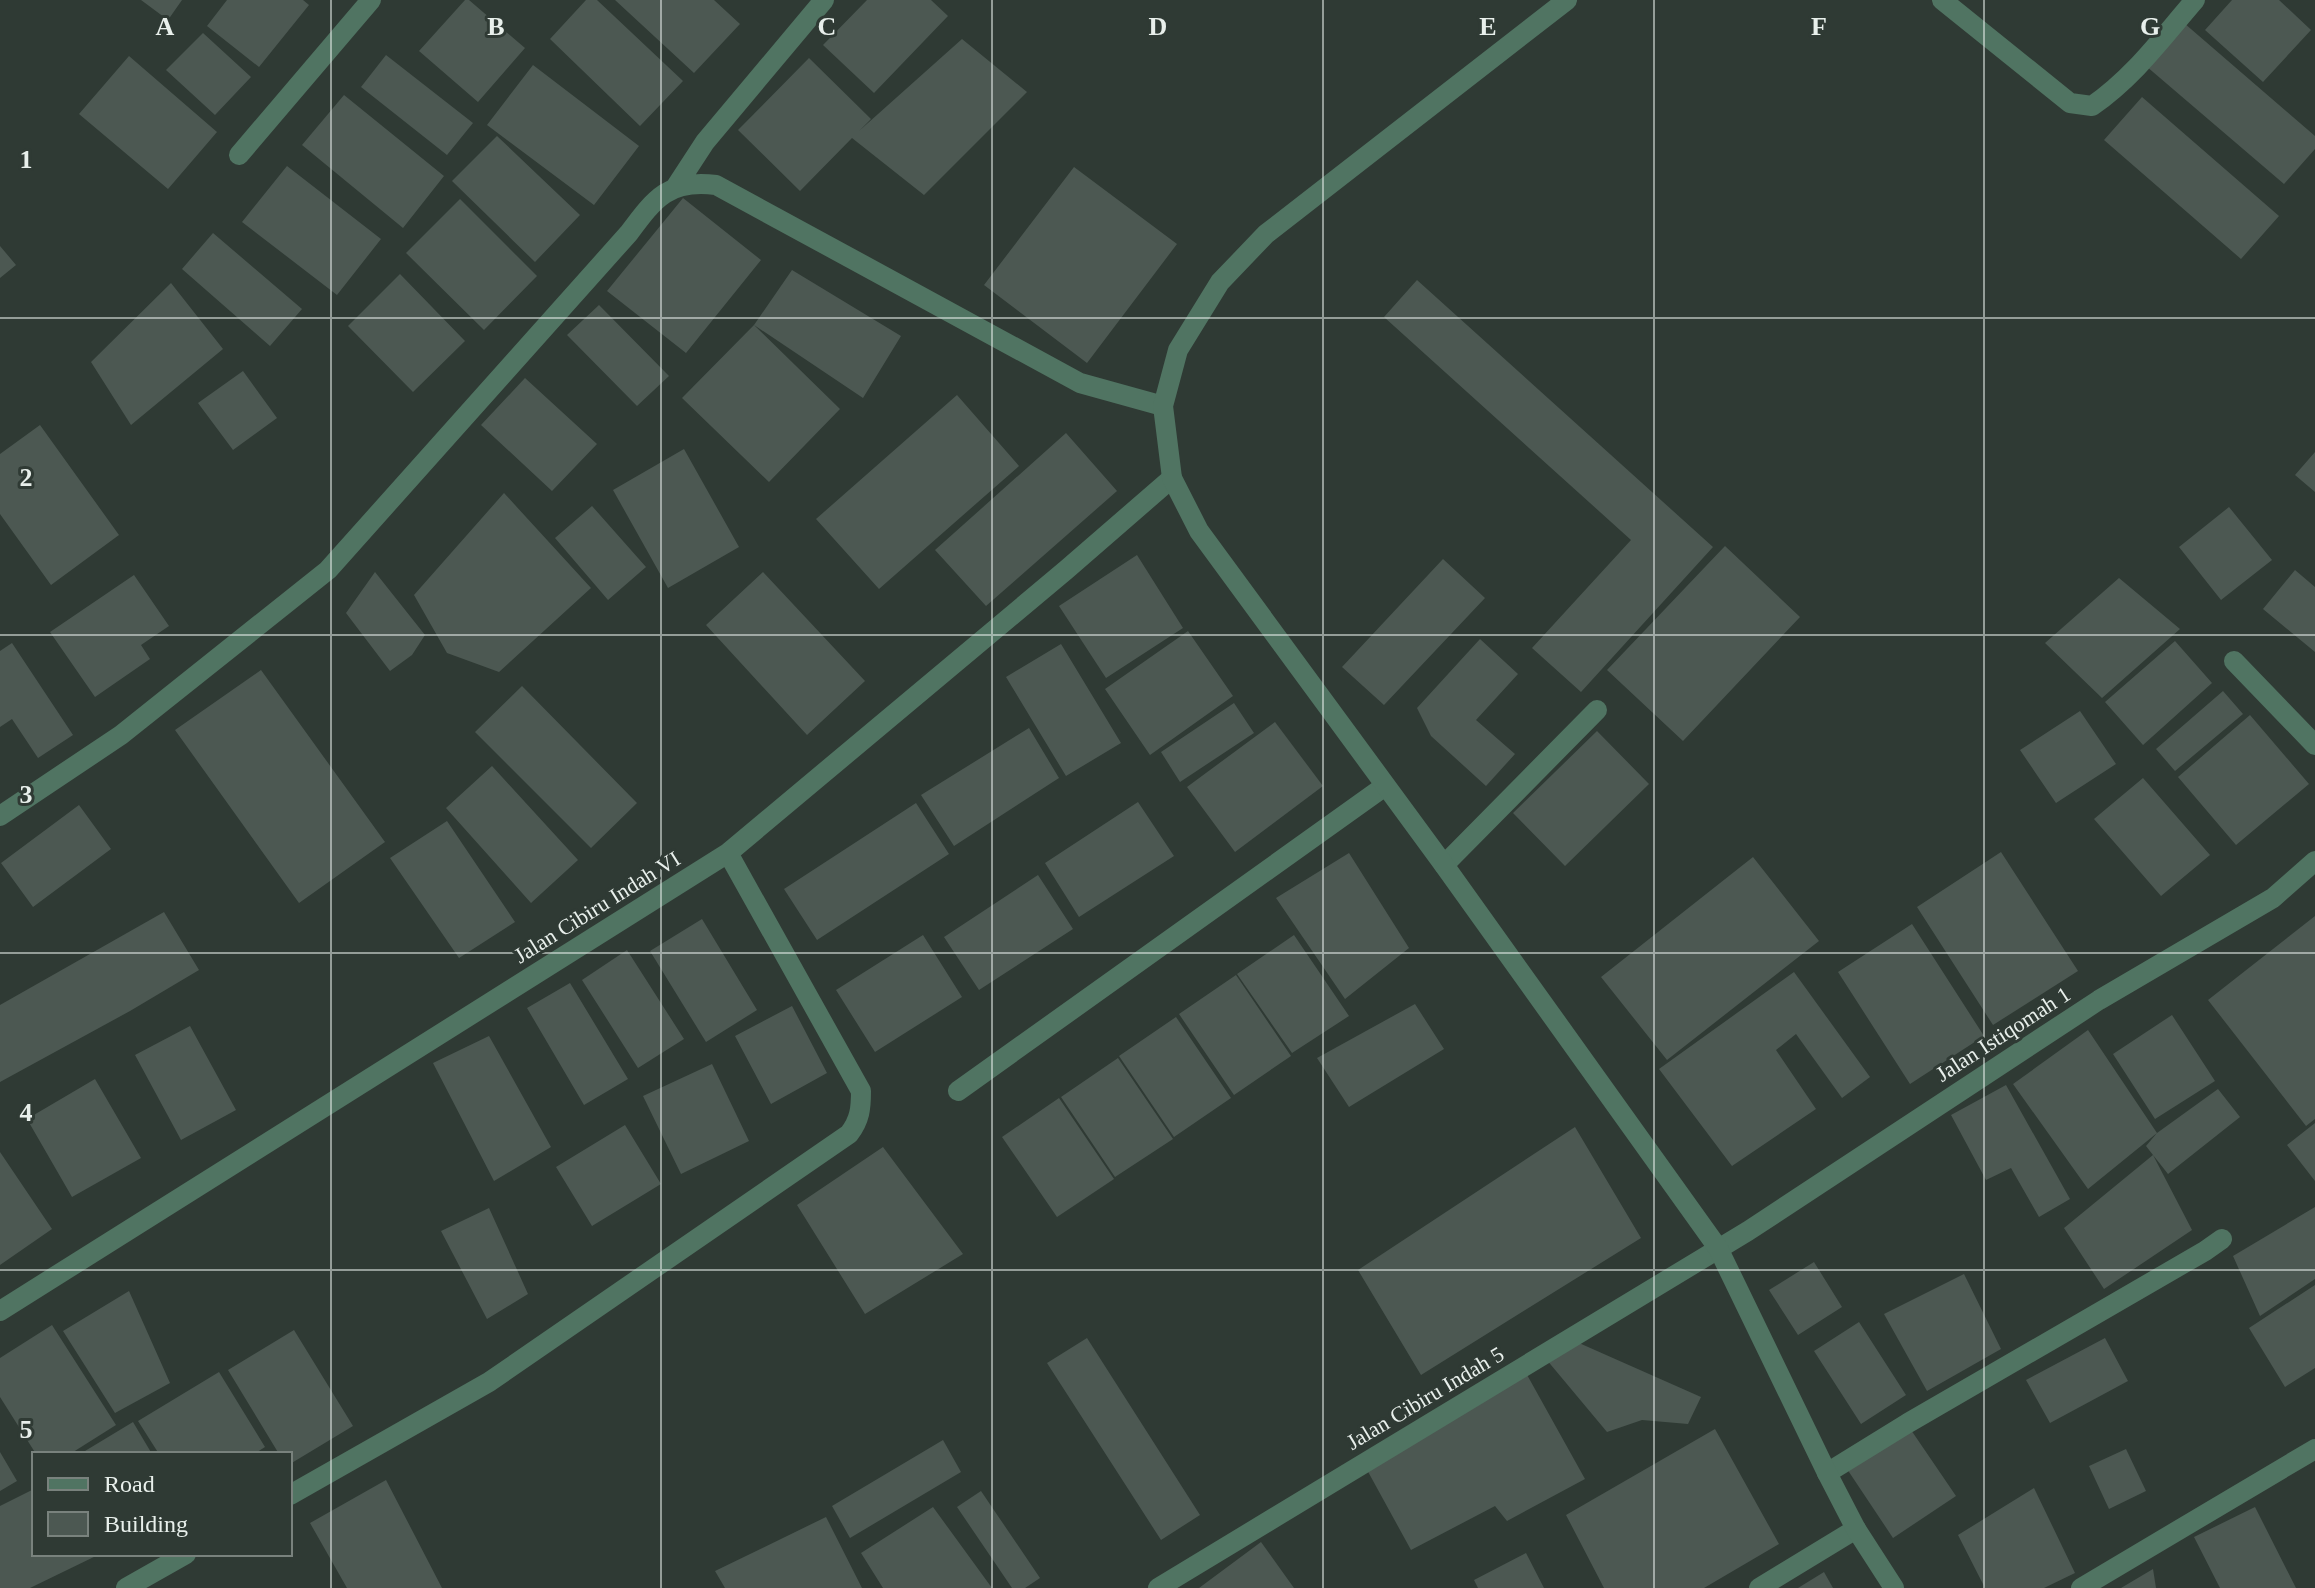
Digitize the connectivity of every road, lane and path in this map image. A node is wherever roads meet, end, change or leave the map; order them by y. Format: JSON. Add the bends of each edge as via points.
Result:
{"nodes":[{"id":1,"x":371,"y":0,"type":"edge"},
{"id":2,"x":824,"y":0,"type":"edge"},
{"id":3,"x":1567,"y":0,"type":"edge"},
{"id":4,"x":1942,"y":0,"type":"edge"},
{"id":5,"x":2195,"y":0,"type":"edge"},
{"id":6,"x":239,"y":155,"type":"dead end"},
{"id":7,"x":675,"y":188,"type":"junction"},
{"id":8,"x":1163,"y":406,"type":"junction"},
{"id":9,"x":1172,"y":478,"type":"junction"},
{"id":10,"x":2234,"y":661,"type":"dead end"},
{"id":11,"x":1597,"y":710,"type":"dead end"},
{"id":12,"x":2315,"y":745,"type":"edge"},
{"id":13,"x":1385,"y":786,"type":"junction"},
{"id":14,"x":0,"y":816,"type":"edge"},
{"id":15,"x":728,"y":853,"type":"junction"},
{"id":16,"x":2315,"y":861,"type":"edge"},
{"id":17,"x":1444,"y":865,"type":"junction"},
{"id":18,"x":958,"y":1091,"type":"dead end"},
{"id":19,"x":2222,"y":1239,"type":"dead end"},
{"id":20,"x":1718,"y":1248,"type":"junction"},
{"id":21,"x":0,"y":1311,"type":"edge"},
{"id":22,"x":2315,"y":1449,"type":"edge"},
{"id":23,"x":1827,"y":1473,"type":"junction"},
{"id":24,"x":292,"y":1494,"type":"edge"},
{"id":25,"x":1856,"y":1529,"type":"junction"},
{"id":26,"x":182,"y":1556,"type":"edge"},
{"id":27,"x":126,"y":1588,"type":"edge"},
{"id":28,"x":1158,"y":1588,"type":"edge"},
{"id":29,"x":1759,"y":1588,"type":"edge"},
{"id":30,"x":1894,"y":1588,"type":"edge"},
{"id":31,"x":2081,"y":1588,"type":"edge"}],
"edges":[{"from":1,"to":6,"type":"street"},
{"from":2,"to":7,"type":"street","via":[[705,142]]},
{"from":3,"to":8,"type":"street","via":[[1266,234],[1220,282],[1178,350]]},
{"from":4,"to":5,"type":"street","via":[[2070,103],[2092,106],[2125,81]]},
{"from":7,"to":8,"type":"street","via":[[716,185],[1080,383]]},
{"from":7,"to":14,"type":"street","via":[[651,203],[328,570],[121,735]]},
{"from":8,"to":9,"type":"street"},
{"from":9,"to":13,"type":"street","via":[[1199,531]]},
{"from":9,"to":15,"type":"street","name":"Jalan Cibiru Indah VI"},
{"from":10,"to":12,"type":"street"},
{"from":11,"to":17,"type":"street"},
{"from":13,"to":17,"type":"street"},
{"from":13,"to":18,"type":"street"},
{"from":15,"to":21,"type":"street","name":"Jalan Cibiru Indah VI"},
{"from":15,"to":24,"type":"street","via":[[861,1091],[857,1125],[489,1382]]},
{"from":16,"to":20,"type":"street","name":"Jalan Istiqomah 1","via":[[2273,898],[2099,1000]]},
{"from":17,"to":20,"type":"street"},
{"from":19,"to":23,"type":"street"},
{"from":20,"to":23,"type":"street"},
{"from":20,"to":28,"type":"street","name":"Jalan Cibiru Indah 5"},
{"from":22,"to":31,"type":"street"},
{"from":23,"to":25,"type":"street"},
{"from":25,"to":29,"type":"street"},
{"from":25,"to":30,"type":"street"},
{"from":26,"to":27,"type":"street"}]}
